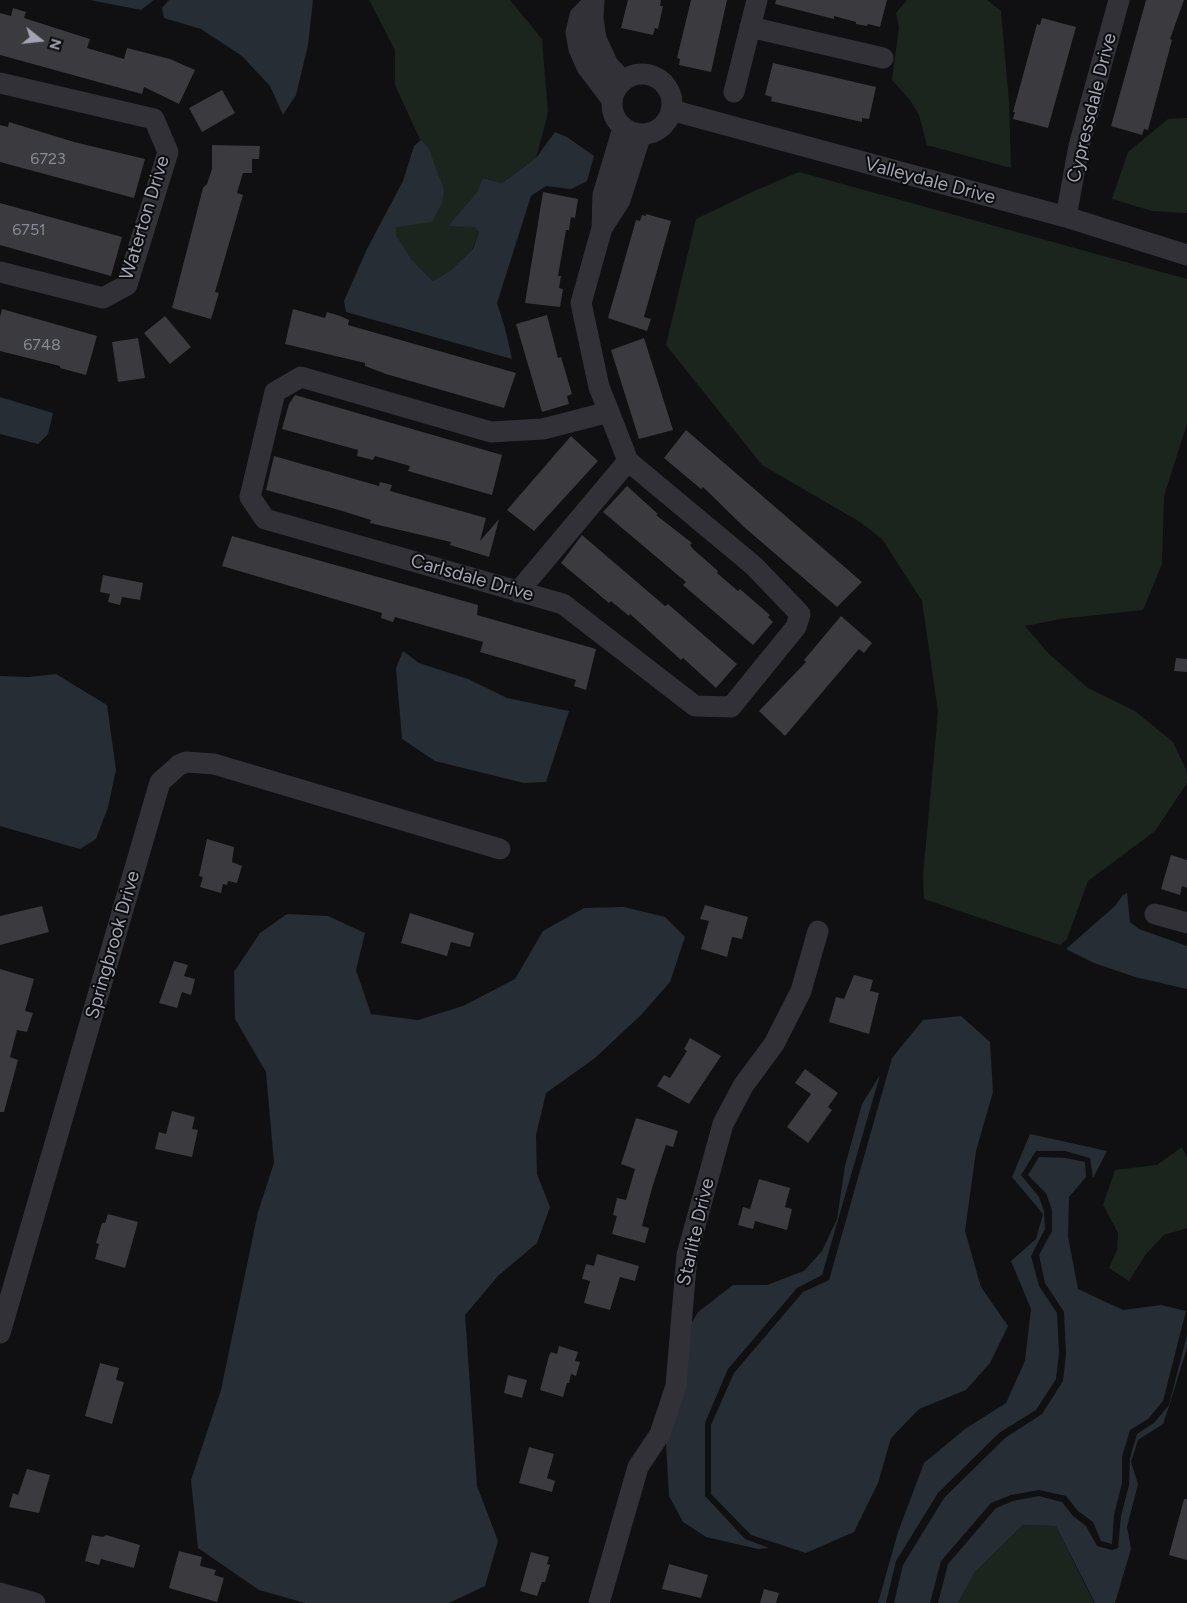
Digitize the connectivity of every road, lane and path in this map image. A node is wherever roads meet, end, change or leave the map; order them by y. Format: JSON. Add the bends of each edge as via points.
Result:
{"nodes":[{"id":1,"x":757,"y":0,"type":"edge"},
{"id":2,"x":1119,"y":0,"type":"edge"},
{"id":3,"x":594,"y":2,"type":"edge"},
{"id":4,"x":750,"y":27,"type":"junction"},
{"id":5,"x":589,"y":46,"type":"junction"},
{"id":6,"x":883,"y":58,"type":"dead end"},
{"id":7,"x":623,"y":81,"type":"junction"},
{"id":8,"x":0,"y":83,"type":"edge"},
{"id":9,"x":734,"y":92,"type":"dead end"},
{"id":10,"x":612,"y":100,"type":"junction"},
{"id":11,"x":671,"y":110,"type":"junction"},
{"id":12,"x":632,"y":131,"type":"junction"},
{"id":13,"x":1066,"y":217,"type":"junction"},
{"id":14,"x":1187,"y":255,"type":"edge"},
{"id":15,"x":0,"y":272,"type":"edge"},
{"id":16,"x":609,"y":412,"type":"junction"},
{"id":17,"x":628,"y":461,"type":"junction"},
{"id":18,"x":518,"y":592,"type":"junction"},
{"id":19,"x":500,"y":849,"type":"dead end"},
{"id":20,"x":1154,"y":914,"type":"dead end"},
{"id":21,"x":1187,"y":924,"type":"edge"},
{"id":22,"x":818,"y":931,"type":"dead end"},
{"id":23,"x":0,"y":1333,"type":"edge"},
{"id":24,"x":0,"y":1593,"type":"edge"},
{"id":25,"x":35,"y":1603,"type":"edge"},
{"id":26,"x":600,"y":1603,"type":"edge"}],
"edges":[{"from":1,"to":4,"type":"street"},
{"from":2,"to":13,"type":"street","name":"Cypressdale Drive","via":[[1079,146]]},
{"from":3,"to":5,"type":"street","via":[[580,16],[576,32]]},
{"from":4,"to":6,"type":"street"},
{"from":4,"to":9,"type":"street"},
{"from":5,"to":7,"type":"street"},
{"from":5,"to":10,"type":"street","via":[[593,77]]},
{"from":7,"to":10,"type":"street"},
{"from":7,"to":11,"type":"street","via":[[639,74],[657,78],[669,92]]},
{"from":8,"to":15,"type":"street","name":"Waterton Drive","via":[[154,119],[168,152],[127,285],[103,298]]},
{"from":10,"to":12,"type":"street","via":[[614,115]]},
{"from":11,"to":12,"type":"street","via":[[664,125],[657,130]]},
{"from":11,"to":13,"type":"street","name":"Valleydale Drive"},
{"from":12,"to":16,"type":"street","name":"Carlsdale Drive","via":[[618,178],[603,195],[602,228],[581,303],[599,386]]},
{"from":13,"to":14,"type":"street","name":"Valleydale Drive"},
{"from":16,"to":17,"type":"street","name":"Carlsdale Drive"},
{"from":16,"to":18,"type":"street","name":"Carlsdale Drive","via":[[543,429],[491,432],[301,377],[275,392],[250,497],[266,519]]},
{"from":17,"to":18,"type":"street"},
{"from":17,"to":18,"type":"street","name":"Carlsdale Drive","via":[[754,566],[800,614],[796,627],[732,707],[695,706],[563,604]]},
{"from":19,"to":23,"type":"street","name":"Springbrook Drive","via":[[214,764],[195,761],[179,765],[160,782]]},
{"from":20,"to":21,"type":"street"},
{"from":22,"to":26,"type":"street","name":"Starlite Drive","via":[[801,991],[774,1044],[743,1086],[723,1124],[687,1255],[676,1386],[660,1434],[638,1468]]},
{"from":24,"to":25,"type":"street"}]}
